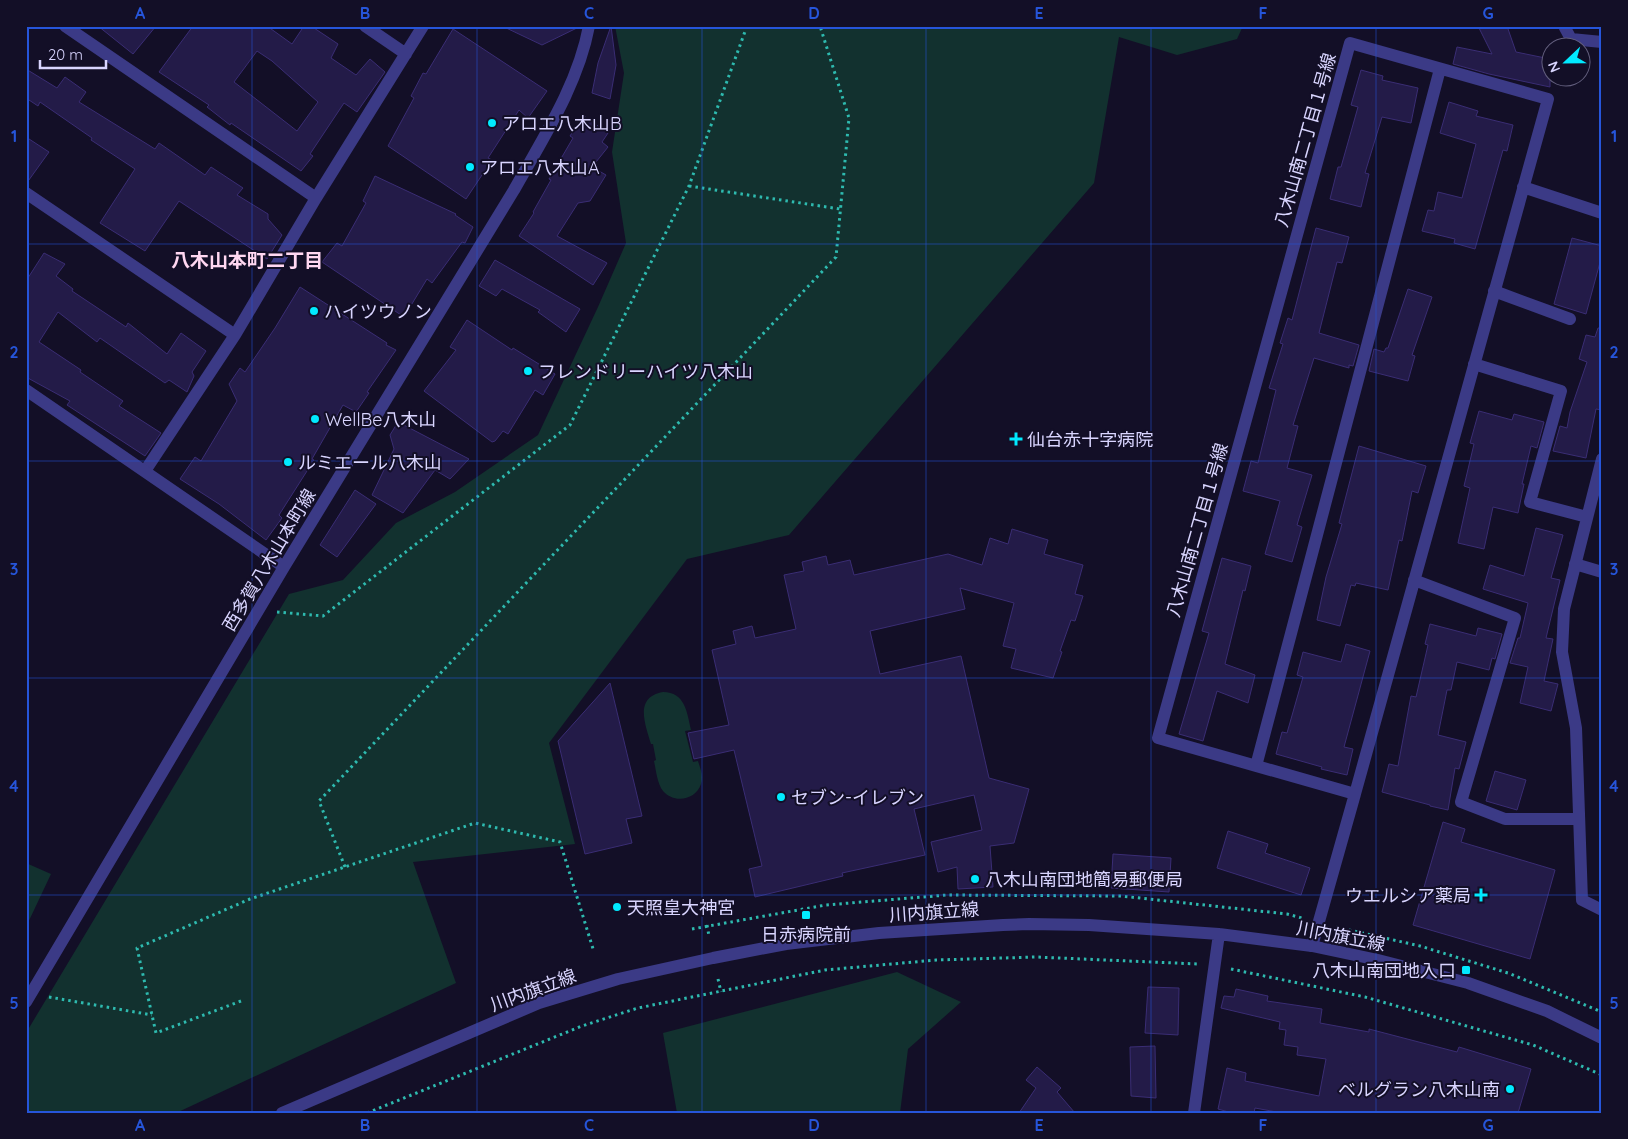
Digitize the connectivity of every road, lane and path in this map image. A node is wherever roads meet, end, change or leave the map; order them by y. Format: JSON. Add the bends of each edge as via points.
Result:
{"nodes":[{"id":1,"x":65,"y":26,"type":"edge"},
{"id":2,"x":365,"y":26,"type":"edge"},
{"id":3,"x":423,"y":26,"type":"edge"},
{"id":4,"x":589,"y":26,"type":"edge"},
{"id":5,"x":747,"y":26,"type":"edge"},
{"id":6,"x":820,"y":26,"type":"edge"},
{"id":7,"x":1564,"y":26,"type":"edge"},
{"id":8,"x":1602,"y":42,"type":"edge"},
{"id":9,"x":406,"y":54,"type":"junction"},
{"id":10,"x":1440,"y":68,"type":"junction"},
{"id":11,"x":689,"y":186,"type":"junction"},
{"id":12,"x":1523,"y":187,"type":"junction"},
{"id":13,"x":26,"y":193,"type":"edge"},
{"id":14,"x":316,"y":198,"type":"junction"},
{"id":15,"x":840,"y":209,"type":"junction"},
{"id":16,"x":1602,"y":213,"type":"edge"},
{"id":17,"x":1494,"y":291,"type":"junction"},
{"id":18,"x":1570,"y":318,"type":"dead end"},
{"id":19,"x":235,"y":334,"type":"junction"},
{"id":20,"x":1474,"y":364,"type":"junction"},
{"id":21,"x":26,"y":390,"type":"edge"},
{"id":22,"x":1602,"y":460,"type":"edge"},
{"id":23,"x":145,"y":471,"type":"junction"},
{"id":24,"x":1599,"y":482,"type":"edge"},
{"id":25,"x":1587,"y":517,"type":"junction"},
{"id":26,"x":1575,"y":564,"type":"junction"},
{"id":27,"x":284,"y":568,"type":"junction"},
{"id":28,"x":1602,"y":572,"type":"edge"},
{"id":29,"x":1414,"y":580,"type":"junction"},
{"id":30,"x":259,"y":610,"type":"junction"},
{"id":31,"x":1256,"y":766,"type":"junction"},
{"id":32,"x":1355,"y":794,"type":"junction"},
{"id":33,"x":1579,"y":818,"type":"junction"},
{"id":34,"x":345,"y":867,"type":"junction"},
{"id":35,"x":1602,"y":910,"type":"edge"},
{"id":36,"x":1303,"y":918,"type":"dead end"},
{"id":37,"x":707,"y":926,"type":"junction"},
{"id":38,"x":692,"y":929,"type":"dead end"},
{"id":39,"x":1219,"y":934,"type":"junction"},
{"id":40,"x":709,"y":936,"type":"dead end"},
{"id":41,"x":1312,"y":946,"type":"junction"},
{"id":42,"x":594,"y":952,"type":"dead end"},
{"id":43,"x":1199,"y":964,"type":"dead end"},
{"id":44,"x":1231,"y":969,"type":"dead end"},
{"id":45,"x":718,"y":979,"type":"dead end"},
{"id":46,"x":721,"y":992,"type":"junction"},
{"id":47,"x":29,"y":998,"type":"edge"},
{"id":48,"x":241,"y":1001,"type":"dead end"},
{"id":49,"x":152,"y":1015,"type":"junction"},
{"id":50,"x":1602,"y":1038,"type":"edge"},
{"id":51,"x":1602,"y":1075,"type":"edge"},
{"id":52,"x":282,"y":1113,"type":"edge"},
{"id":53,"x":367,"y":1113,"type":"edge"},
{"id":54,"x":1194,"y":1113,"type":"edge"}],
"edges":[{"from":1,"to":14,"type":"street"},
{"from":2,"to":9,"type":"street"},
{"from":3,"to":9,"type":"street"},
{"from":4,"to":27,"type":"street","name":"西多賀八木山本町線","via":[[573,81],[543,139]]},
{"from":5,"to":11,"type":"path"},
{"from":6,"to":15,"type":"path","via":[[849,118]]},
{"from":7,"to":8,"type":"street","via":[[1571,39]]},
{"from":9,"to":14,"type":"street"},
{"from":10,"to":12,"type":"street","name":"八木山南二丁目１号線","via":[[1548,99]]},
{"from":10,"to":31,"type":"street"},
{"from":10,"to":31,"type":"street","name":"八木山南二丁目１号線","via":[[1350,43],[1158,738]]},
{"from":11,"to":15,"type":"path"},
{"from":11,"to":30,"type":"path","via":[[570,425],[323,616]]},
{"from":12,"to":16,"type":"street"},
{"from":12,"to":17,"type":"street","name":"八木山南二丁目１号線"},
{"from":13,"to":19,"type":"street"},
{"from":14,"to":19,"type":"street"},
{"from":15,"to":34,"type":"path","via":[[836,257],[319,801]]},
{"from":17,"to":18,"type":"street"},
{"from":17,"to":20,"type":"street","name":"八木山南二丁目１号線"},
{"from":19,"to":23,"type":"street"},
{"from":20,"to":25,"type":"street","via":[[1561,391],[1530,502]]},
{"from":20,"to":29,"type":"street","name":"八木山南二丁目１号線"},
{"from":21,"to":23,"type":"street"},
{"from":22,"to":24,"type":"street"},
{"from":23,"to":27,"type":"street"},
{"from":24,"to":25,"type":"street"},
{"from":25,"to":26,"type":"street"},
{"from":26,"to":28,"type":"street"},
{"from":26,"to":33,"type":"street","via":[[1564,609],[1562,652],[1576,728]]},
{"from":27,"to":30,"type":"street","name":"西多賀八木山本町線"},
{"from":29,"to":32,"type":"street","name":"八木山南二丁目１号線"},
{"from":29,"to":33,"type":"street","via":[[1515,618],[1461,802],[1505,819]]},
{"from":30,"to":47,"type":"street","name":"西多賀八木山本町線"},
{"from":31,"to":32,"type":"street","name":"八木山南二丁目１号線"},
{"from":32,"to":41,"type":"street","name":"八木山南二丁目１号線"},
{"from":33,"to":35,"type":"street","via":[[1582,900]]},
{"from":34,"to":42,"type":"path","via":[[474,824],[560,842]]},
{"from":34,"to":49,"type":"path","via":[[250,899],[137,948]]},
{"from":36,"to":37,"type":"path","via":[[1121,896],[947,895],[826,905]]},
{"from":37,"to":38,"type":"path"},
{"from":37,"to":40,"type":"path"},
{"from":39,"to":41,"type":"street","name":"川内旗立線"},
{"from":39,"to":52,"type":"street","name":"川内旗立線","via":[[1021,924],[879,933],[786,944],[618,979],[539,1003]]},
{"from":39,"to":54,"type":"street"},
{"from":41,"to":50,"type":"street","name":"川内旗立線","via":[[1468,984],[1546,1011]]},
{"from":43,"to":46,"type":"path","via":[[1036,957],[936,960],[825,970]]},
{"from":44,"to":51,"type":"path","via":[[1365,997],[1533,1045]]},
{"from":45,"to":46,"type":"path"},
{"from":46,"to":53,"type":"path","via":[[638,1008],[582,1026]]},
{"from":47,"to":49,"type":"path"},
{"from":48,"to":49,"type":"path","via":[[156,1033]]}]}
